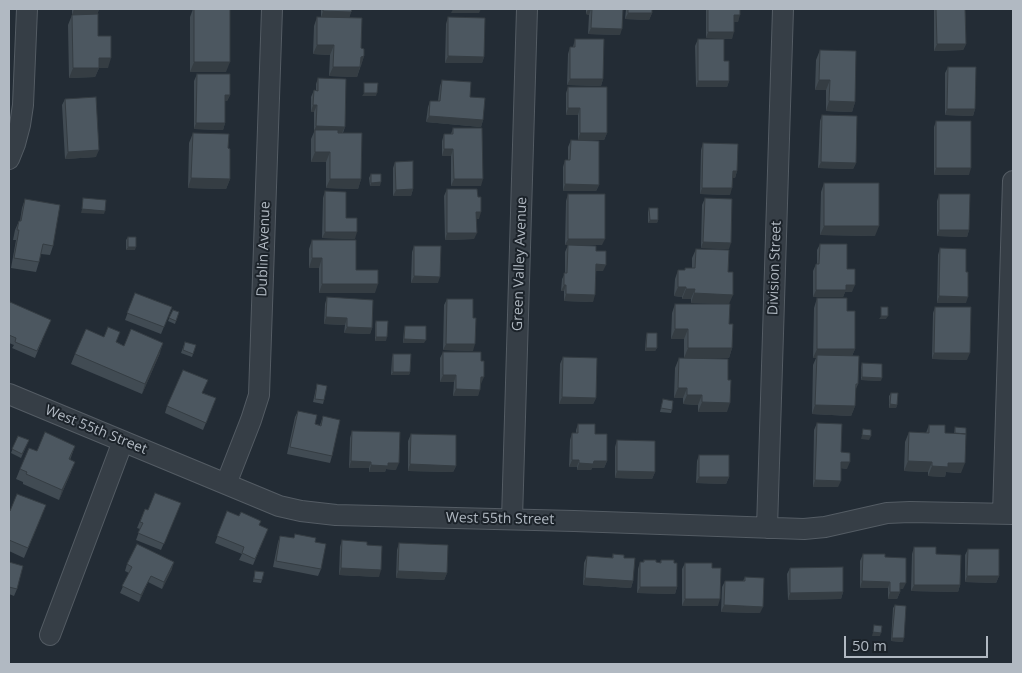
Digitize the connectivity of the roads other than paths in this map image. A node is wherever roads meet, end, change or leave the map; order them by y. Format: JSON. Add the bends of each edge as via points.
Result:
{"nodes":[{"id":1,"x":26,"y":9,"type":"edge"},
{"id":2,"x":272,"y":9,"type":"edge"},
{"id":3,"x":527,"y":9,"type":"edge"},
{"id":4,"x":782,"y":9,"type":"edge"},
{"id":5,"x":9,"y":159,"type":"edge"},
{"id":6,"x":1013,"y":181,"type":"edge"},
{"id":7,"x":9,"y":394,"type":"edge"},
{"id":8,"x":123,"y":441,"type":"junction"},
{"id":9,"x":226,"y":484,"type":"junction"},
{"id":10,"x":1008,"y":514,"type":"edge"},
{"id":11,"x":512,"y":519,"type":"junction"},
{"id":12,"x":767,"y":528,"type":"junction"},
{"id":13,"x":50,"y":635,"type":"dead end"}],
"edges":[{"from":1,"to":5,"type":"street","via":[[24,105]]},
{"from":2,"to":9,"type":"street","name":"Dublin Avenue","via":[[259,395]]},
{"from":3,"to":11,"type":"street","name":"Green Valley Avenue"},
{"from":4,"to":12,"type":"street","name":"Division Street"},
{"from":6,"to":10,"type":"street"},
{"from":7,"to":8,"type":"street","name":"West 55th Street"},
{"from":8,"to":9,"type":"street","name":"West 55th Street"},
{"from":8,"to":13,"type":"street"},
{"from":9,"to":11,"type":"street","name":"West 55th Street","via":[[279,506],[301,511],[336,515]]},
{"from":10,"to":12,"type":"street","name":"West 55th Street","via":[[887,513],[825,527]]},
{"from":11,"to":12,"type":"street","name":"West 55th Street"}]}
